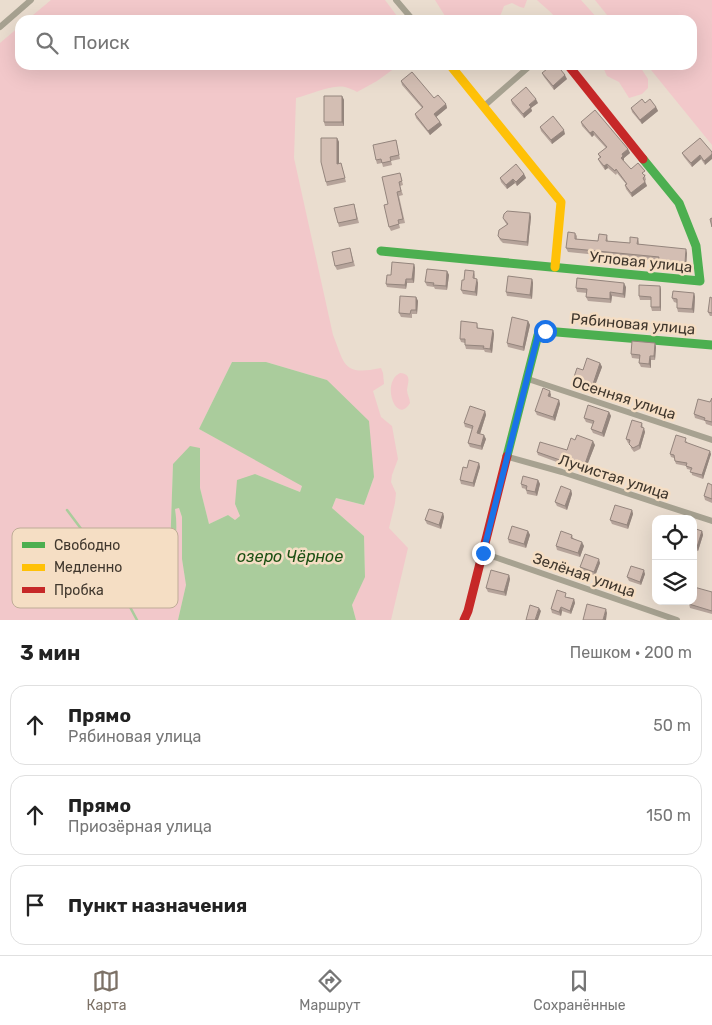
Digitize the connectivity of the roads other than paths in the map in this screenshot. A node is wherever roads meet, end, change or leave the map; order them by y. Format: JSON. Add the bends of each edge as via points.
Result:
{"nodes":[{"id":1,"x":31,"y":0,"type":"edge"},
{"id":2,"x":396,"y":0,"type":"edge"},
{"id":3,"x":409,"y":15,"type":"edge"},
{"id":4,"x":0,"y":27,"type":"edge"},
{"id":5,"x":454,"y":70,"type":"edge"},
{"id":6,"x":525,"y":70,"type":"edge"},
{"id":7,"x":572,"y":70,"type":"edge"},
{"id":8,"x":483,"y":107,"type":"junction"},
{"id":9,"x":381,"y":250,"type":"dead end"},
{"id":10,"x":555,"y":267,"type":"junction"},
{"id":11,"x":712,"y":345,"type":"edge"},
{"id":12,"x":528,"y":379,"type":"junction"},
{"id":13,"x":712,"y":440,"type":"edge"},
{"id":14,"x":508,"y":457,"type":"junction"},
{"id":15,"x":712,"y":521,"type":"edge"},
{"id":16,"x":483,"y":553,"type":"junction"},
{"id":17,"x":464,"y":620,"type":"edge"},
{"id":18,"x":677,"y":620,"type":"edge"}],
"edges":[{"from":1,"to":4,"type":"street"},
{"from":2,"to":3,"type":"street"},
{"from":5,"to":8,"type":"street"},
{"from":6,"to":8,"type":"street"},
{"from":7,"to":10,"type":"street","name":"Угловая улица","via":[[678,203],[696,246],[700,282]]},
{"from":8,"to":10,"type":"street","via":[[561,202]]},
{"from":9,"to":10,"type":"street","name":"Угловая улица"},
{"from":11,"to":12,"type":"street","name":"Рябиновая улица","via":[[545,331],[538,335]]},
{"from":12,"to":13,"type":"street","name":"Осенняя улица"},
{"from":12,"to":14,"type":"street","name":"Рябиновая улица"},
{"from":14,"to":15,"type":"street","name":"Лучистая улица"},
{"from":14,"to":16,"type":"street","name":"Рябиновая улица"},
{"from":16,"to":17,"type":"street","name":"Рябиновая улица"},
{"from":16,"to":18,"type":"street","name":"Зелёная улица"}]}
